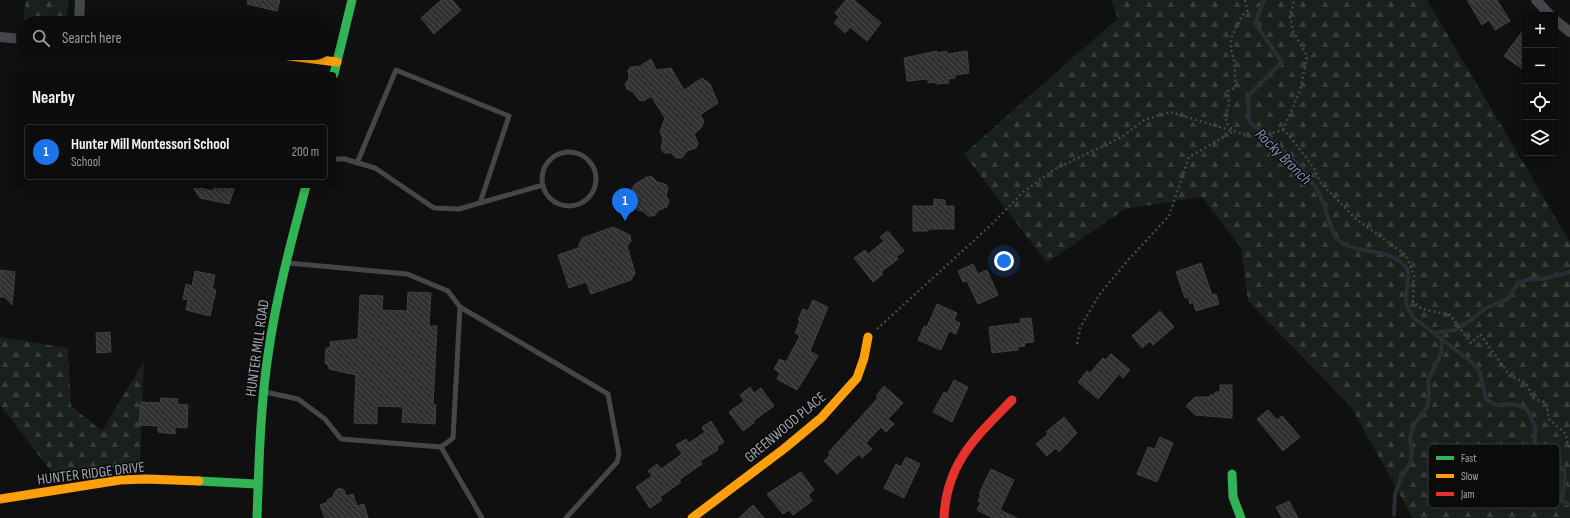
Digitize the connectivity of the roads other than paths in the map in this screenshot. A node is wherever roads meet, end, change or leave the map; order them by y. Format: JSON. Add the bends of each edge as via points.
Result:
{"nodes":[{"id":1,"x":80,"y":0,"type":"edge"},
{"id":2,"x":352,"y":0,"type":"edge"},
{"id":3,"x":1536,"y":0,"type":"edge"},
{"id":4,"x":1547,"y":12,"type":"edge"},
{"id":5,"x":79,"y":16,"type":"edge"},
{"id":6,"x":1558,"y":22,"type":"edge"},
{"id":7,"x":1570,"y":32,"type":"edge"},
{"id":8,"x":0,"y":37,"type":"edge"},
{"id":9,"x":16,"y":38,"type":"edge"},
{"id":10,"x":321,"y":60,"type":"edge"},
{"id":11,"x":337,"y":62,"type":"junction"},
{"id":12,"x":334,"y":72,"type":"edge"},
{"id":13,"x":336,"y":159,"type":"edge"},
{"id":14,"x":357,"y":163,"type":"junction"},
{"id":15,"x":543,"y":185,"type":"junction"},
{"id":16,"x":305,"y":188,"type":"edge"},
{"id":17,"x":480,"y":203,"type":"junction"},
{"id":18,"x":286,"y":263,"type":"junction"},
{"id":19,"x":460,"y":307,"type":"junction"},
{"id":20,"x":868,"y":337,"type":"road end"},
{"id":21,"x":264,"y":392,"type":"junction"},
{"id":22,"x":1012,"y":400,"type":"dead end"},
{"id":23,"x":440,"y":447,"type":"junction"},
{"id":24,"x":1232,"y":474,"type":"dead end"},
{"id":25,"x":258,"y":484,"type":"junction"},
{"id":26,"x":0,"y":499,"type":"edge"},
{"id":27,"x":257,"y":518,"type":"edge"},
{"id":28,"x":482,"y":518,"type":"edge"},
{"id":29,"x":566,"y":518,"type":"edge"},
{"id":30,"x":692,"y":518,"type":"edge"},
{"id":31,"x":944,"y":518,"type":"edge"},
{"id":32,"x":1241,"y":518,"type":"edge"}],
"edges":[{"from":1,"to":5,"type":"street"},
{"from":2,"to":11,"type":"street"},
{"from":3,"to":4,"type":"street"},
{"from":6,"to":7,"type":"street"},
{"from":8,"to":9,"type":"street"},
{"from":10,"to":11,"type":"street"},
{"from":11,"to":12,"type":"street"},
{"from":13,"to":14,"type":"lane"},
{"from":14,"to":17,"type":"lane","via":[[375,168],[434,208],[459,209]]},
{"from":14,"to":17,"type":"lane","via":[[396,70],[510,116]]},
{"from":15,"to":15,"type":"lane","via":[[547,193],[560,204],[578,204],[592,194],[595,185],[594,168],[586,158],[574,152],[565,152],[550,160],[545,168]]},
{"from":15,"to":17,"type":"lane"},
{"from":16,"to":18,"type":"street","name":"HUNTER MILL ROAD"},
{"from":18,"to":19,"type":"lane","via":[[407,274],[448,291]]},
{"from":18,"to":21,"type":"street","name":"HUNTER MILL ROAD"},
{"from":19,"to":23,"type":"lane","via":[[453,438]]},
{"from":19,"to":29,"type":"lane","via":[[608,394],[619,454],[617,462]]},
{"from":20,"to":30,"type":"street","name":"GREENWOOD PLACE","via":[[867,349],[856,380],[824,416]]},
{"from":21,"to":23,"type":"lane","via":[[298,399],[325,419],[341,439]]},
{"from":21,"to":25,"type":"street","name":"HUNTER MILL ROAD"},
{"from":22,"to":31,"type":"street","via":[[952,469],[946,484]]},
{"from":23,"to":28,"type":"lane"},
{"from":24,"to":32,"type":"street","via":[[1231,490]]},
{"from":25,"to":26,"type":"street","name":"HUNTER RIDGE DRIVE","via":[[120,480]]},
{"from":25,"to":27,"type":"street","name":"HUNTER MILL ROAD"}]}
